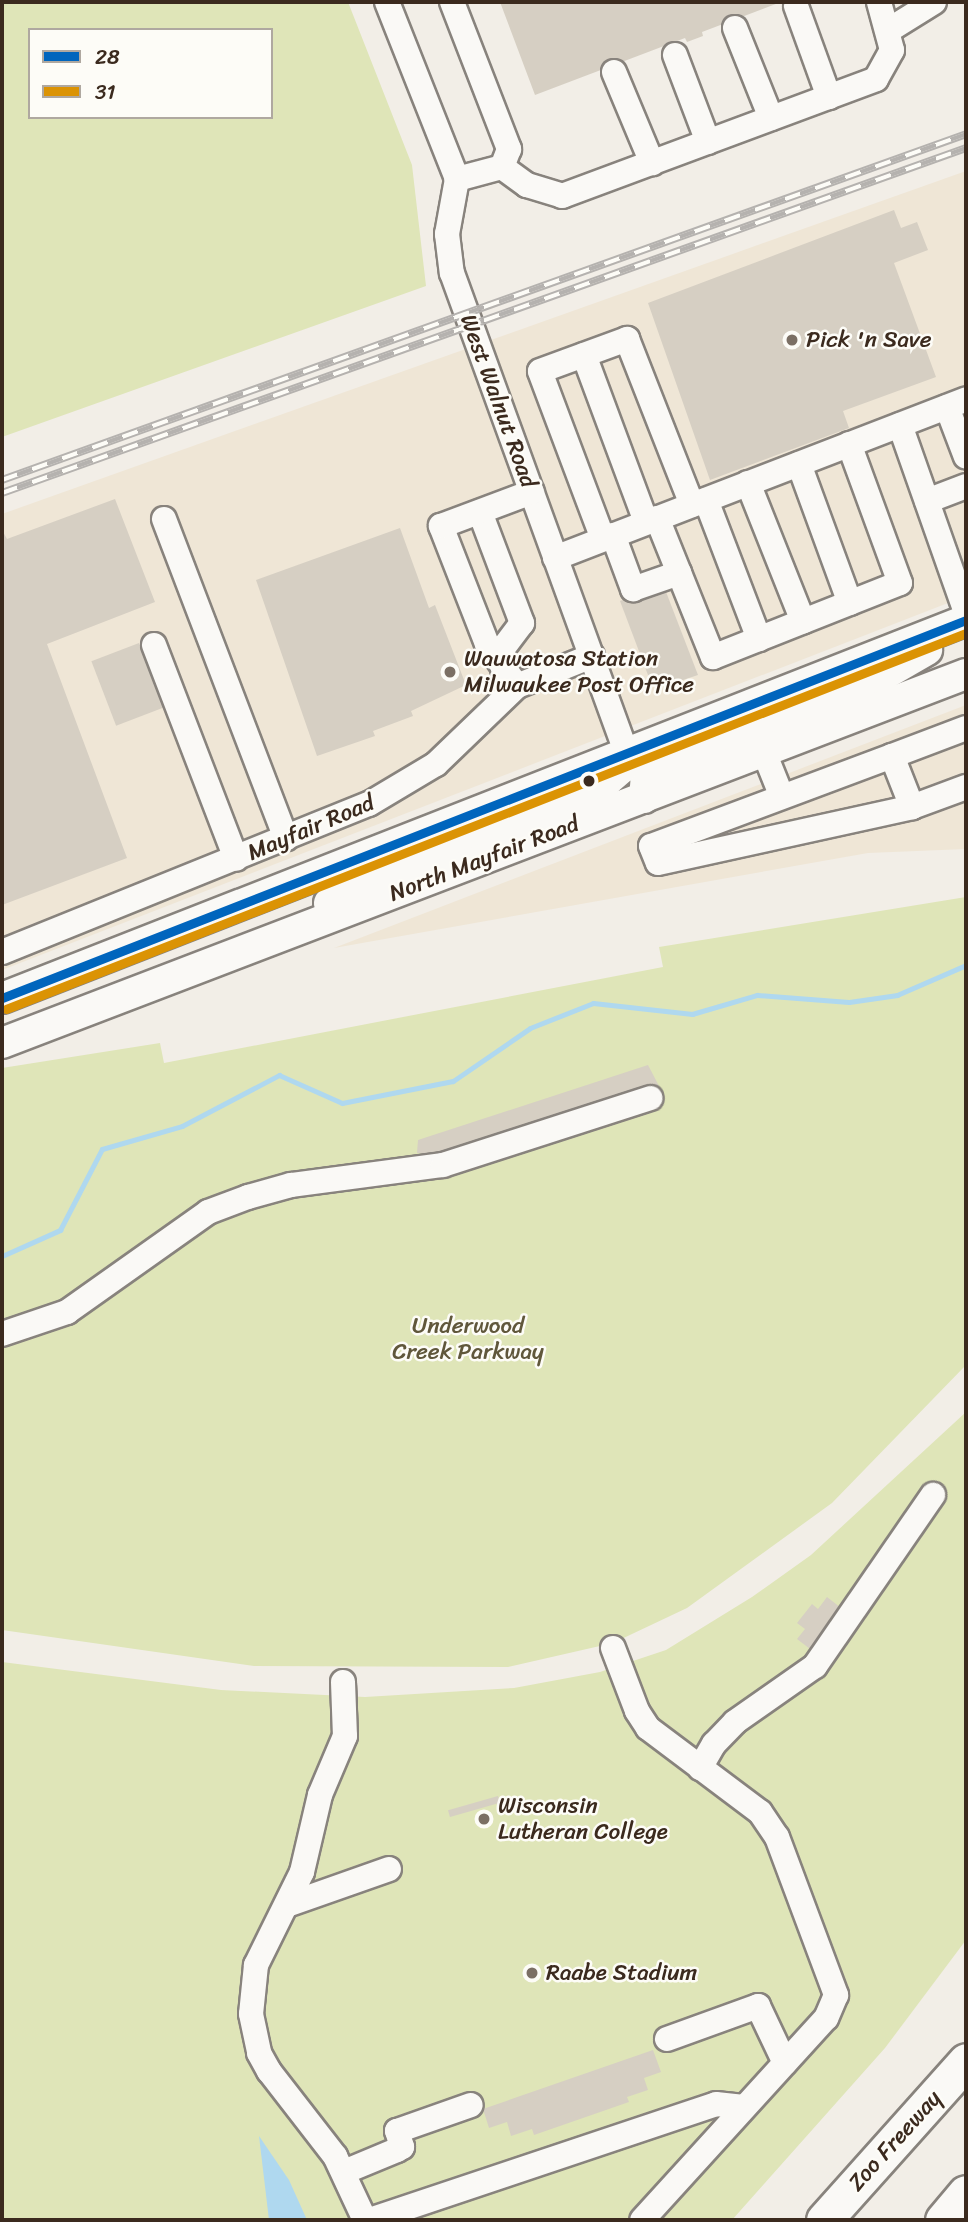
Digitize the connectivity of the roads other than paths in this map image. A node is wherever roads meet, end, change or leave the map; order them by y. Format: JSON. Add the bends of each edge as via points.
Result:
{"nodes":[{"id":1,"x":387,"y":2,"type":"edge"},
{"id":2,"x":452,"y":2,"type":"edge"},
{"id":3,"x":879,"y":2,"type":"edge"},
{"id":4,"x":934,"y":2,"type":"edge"},
{"id":5,"x":796,"y":6,"type":"dead end"},
{"id":6,"x":735,"y":28,"type":"dead end"},
{"id":7,"x":890,"y":30,"type":"junction"},
{"id":8,"x":675,"y":55,"type":"dead end"},
{"id":9,"x":614,"y":72,"type":"dead end"},
{"id":10,"x":829,"y":97,"type":"junction"},
{"id":11,"x":771,"y":118,"type":"junction"},
{"id":12,"x":708,"y":142,"type":"junction"},
{"id":13,"x":652,"y":163,"type":"junction"},
{"id":14,"x":502,"y":167,"type":"junction"},
{"id":15,"x":457,"y":179,"type":"junction"},
{"id":16,"x":584,"y":355,"type":"junction"},
{"id":17,"x":957,"y":403,"type":"edge"},
{"id":18,"x":900,"y":425,"type":"junction"},
{"id":19,"x":849,"y":444,"type":"junction"},
{"id":20,"x":966,"y":457,"type":"edge"},
{"id":21,"x":799,"y":464,"type":"junction"},
{"id":22,"x":748,"y":483,"type":"junction"},
{"id":23,"x":966,"y":486,"type":"edge"},
{"id":24,"x":532,"y":492,"type":"junction"},
{"id":25,"x":927,"y":500,"type":"junction"},
{"id":26,"x":699,"y":502,"type":"junction"},
{"id":27,"x":480,"y":512,"type":"junction"},
{"id":28,"x":164,"y":519,"type":"dead end"},
{"id":29,"x":651,"y":520,"type":"junction"},
{"id":30,"x":608,"y":537,"type":"junction"},
{"id":31,"x":555,"y":558,"type":"junction"},
{"id":32,"x":679,"y":573,"type":"junction"},
{"id":33,"x":850,"y":603,"type":"junction"},
{"id":34,"x":966,"y":612,"type":"edge"},
{"id":35,"x":803,"y":621,"type":"junction"},
{"id":36,"x":966,"y":622,"type":"edge"},
{"id":37,"x":759,"y":639,"type":"junction"},
{"id":38,"x":154,"y":645,"type":"dead end"},
{"id":39,"x":592,"y":656,"type":"junction"},
{"id":40,"x":966,"y":674,"type":"edge"},
{"id":41,"x":510,"y":678,"type":"junction"},
{"id":42,"x":966,"y":728,"type":"edge"},
{"id":43,"x":625,"y":750,"type":"junction"},
{"id":44,"x":764,"y":752,"type":"junction"},
{"id":45,"x":892,"y":756,"type":"junction"},
{"id":46,"x":966,"y":787,"type":"edge"},
{"id":47,"x":782,"y":797,"type":"junction"},
{"id":48,"x":644,"y":798,"type":"junction"},
{"id":49,"x":912,"y":807,"type":"junction"},
{"id":50,"x":286,"y":839,"type":"junction"},
{"id":51,"x":236,"y":859,"type":"junction"},
{"id":52,"x":265,"y":942,"type":"junction"},
{"id":53,"x":2,"y":952,"type":"edge"},
{"id":54,"x":2,"y":998,"type":"edge"},
{"id":55,"x":2,"y":1043,"type":"edge"},
{"id":56,"x":650,"y":1098,"type":"dead end"},
{"id":57,"x":2,"y":1334,"type":"edge"},
{"id":58,"x":933,"y":1495,"type":"dead end"},
{"id":59,"x":613,"y":1648,"type":"dead end"},
{"id":60,"x":343,"y":1682,"type":"dead end"},
{"id":61,"x":700,"y":1769,"type":"junction"},
{"id":62,"x":388,"y":1869,"type":"dead end"},
{"id":63,"x":287,"y":1905,"type":"junction"},
{"id":64,"x":667,"y":2039,"type":"dead end"},
{"id":65,"x":966,"y":2061,"type":"edge"},
{"id":66,"x":785,"y":2063,"type":"junction"},
{"id":67,"x":471,"y":2105,"type":"dead end"},
{"id":68,"x":744,"y":2107,"type":"junction"},
{"id":69,"x":344,"y":2172,"type":"junction"},
{"id":70,"x":867,"y":2173,"type":"junction"},
{"id":71,"x":966,"y":2193,"type":"edge"},
{"id":72,"x":368,"y":2220,"type":"edge"},
{"id":73,"x":642,"y":2220,"type":"edge"},
{"id":74,"x":800,"y":2220,"type":"edge"},
{"id":75,"x":824,"y":2220,"type":"edge"},
{"id":76,"x":943,"y":2220,"type":"edge"}],
"edges":[{"from":1,"to":15,"type":"street","name":"West Walnut Road"},
{"from":2,"to":14,"type":"street","via":[[509,149]]},
{"from":3,"to":7,"type":"street"},
{"from":4,"to":7,"type":"street"},
{"from":5,"to":10,"type":"street"},
{"from":6,"to":11,"type":"street"},
{"from":7,"to":10,"type":"street","via":[[892,50],[876,79]]},
{"from":8,"to":12,"type":"street"},
{"from":9,"to":13,"type":"street"},
{"from":10,"to":11,"type":"street"},
{"from":11,"to":12,"type":"street"},
{"from":12,"to":13,"type":"street"},
{"from":13,"to":14,"type":"street","via":[[562,197],[527,185]]},
{"from":14,"to":15,"type":"street"},
{"from":15,"to":24,"type":"street","name":"West Walnut Road","via":[[448,252]]},
{"from":16,"to":26,"type":"street","via":[[627,339]]},
{"from":16,"to":29,"type":"street"},
{"from":16,"to":30,"type":"street","via":[[540,371]]},
{"from":17,"to":18,"type":"street"},
{"from":17,"to":20,"type":"street"},
{"from":18,"to":19,"type":"street"},
{"from":18,"to":25,"type":"street"},
{"from":19,"to":21,"type":"street"},
{"from":19,"to":33,"type":"street","via":[[900,583]]},
{"from":21,"to":22,"type":"street"},
{"from":21,"to":33,"type":"street"},
{"from":22,"to":26,"type":"street"},
{"from":22,"to":35,"type":"street"},
{"from":23,"to":25,"type":"street"},
{"from":24,"to":27,"type":"street"},
{"from":24,"to":31,"type":"street","name":"West Walnut Road"},
{"from":25,"to":34,"type":"street"},
{"from":26,"to":29,"type":"street"},
{"from":26,"to":37,"type":"street"},
{"from":27,"to":41,"type":"street","via":[[522,623],[503,648]]},
{"from":27,"to":41,"type":"street","via":[[442,526],[487,644]]},
{"from":28,"to":50,"type":"street"},
{"from":29,"to":30,"type":"street"},
{"from":29,"to":32,"type":"street"},
{"from":30,"to":31,"type":"street"},
{"from":30,"to":32,"type":"street","via":[[634,590]]},
{"from":31,"to":39,"type":"street","name":"West Walnut Road"},
{"from":32,"to":37,"type":"street","via":[[713,657]]},
{"from":33,"to":35,"type":"street"},
{"from":35,"to":37,"type":"street"},
{"from":36,"to":43,"type":"main road","name":"North Mayfair Road"},
{"from":36,"to":48,"type":"main road","via":[[877,679],[665,759],[646,777]]},
{"from":38,"to":51,"type":"street"},
{"from":39,"to":41,"type":"street","name":"Mayfair Road"},
{"from":39,"to":43,"type":"street","name":"West Walnut Road"},
{"from":40,"to":44,"type":"main road","name":"North Mayfair Road"},
{"from":41,"to":50,"type":"street","name":"Mayfair Road","via":[[457,746],[414,779]]},
{"from":42,"to":45,"type":"street"},
{"from":43,"to":48,"type":"street","name":"West Walnut Road"},
{"from":43,"to":52,"type":"main road","via":[[622,768],[607,781],[395,866]]},
{"from":43,"to":54,"type":"main road","name":"North Mayfair Road"},
{"from":44,"to":47,"type":"street"},
{"from":44,"to":48,"type":"main road","name":"North Mayfair Road"},
{"from":45,"to":47,"type":"street"},
{"from":45,"to":49,"type":"street"},
{"from":46,"to":49,"type":"street"},
{"from":47,"to":49,"type":"street","via":[[651,846],[657,863]]},
{"from":48,"to":52,"type":"main road","name":"North Mayfair Road"},
{"from":50,"to":51,"type":"street","name":"Mayfair Road"},
{"from":51,"to":53,"type":"street","name":"Mayfair Road"},
{"from":52,"to":55,"type":"main road","name":"North Mayfair Road"},
{"from":56,"to":57,"type":"street","via":[[443,1165],[291,1185],[248,1196],[208,1212],[67,1312]]},
{"from":58,"to":61,"type":"street","via":[[815,1666],[735,1721]]},
{"from":59,"to":61,"type":"street","via":[[648,1728]]},
{"from":60,"to":63,"type":"street","via":[[345,1736],[320,1795],[302,1872]]},
{"from":61,"to":66,"type":"street","via":[[760,1811],[777,1837],[836,1995],[826,2018]]},
{"from":62,"to":63,"type":"street"},
{"from":63,"to":69,"type":"street","via":[[256,1965],[251,2014],[254,2035],[269,2071]]},
{"from":64,"to":66,"type":"street","via":[[758,2006]]},
{"from":65,"to":70,"type":"highway","name":"Zoo Freeway"},
{"from":66,"to":68,"type":"street"},
{"from":67,"to":69,"type":"street","via":[[397,2131],[402,2147],[397,2151]]},
{"from":68,"to":72,"type":"street","via":[[716,2104]]},
{"from":68,"to":73,"type":"street"},
{"from":69,"to":72,"type":"street"},
{"from":70,"to":74,"type":"highway"},
{"from":70,"to":75,"type":"highway","name":"Zoo Freeway"},
{"from":71,"to":76,"type":"highway"}]}
